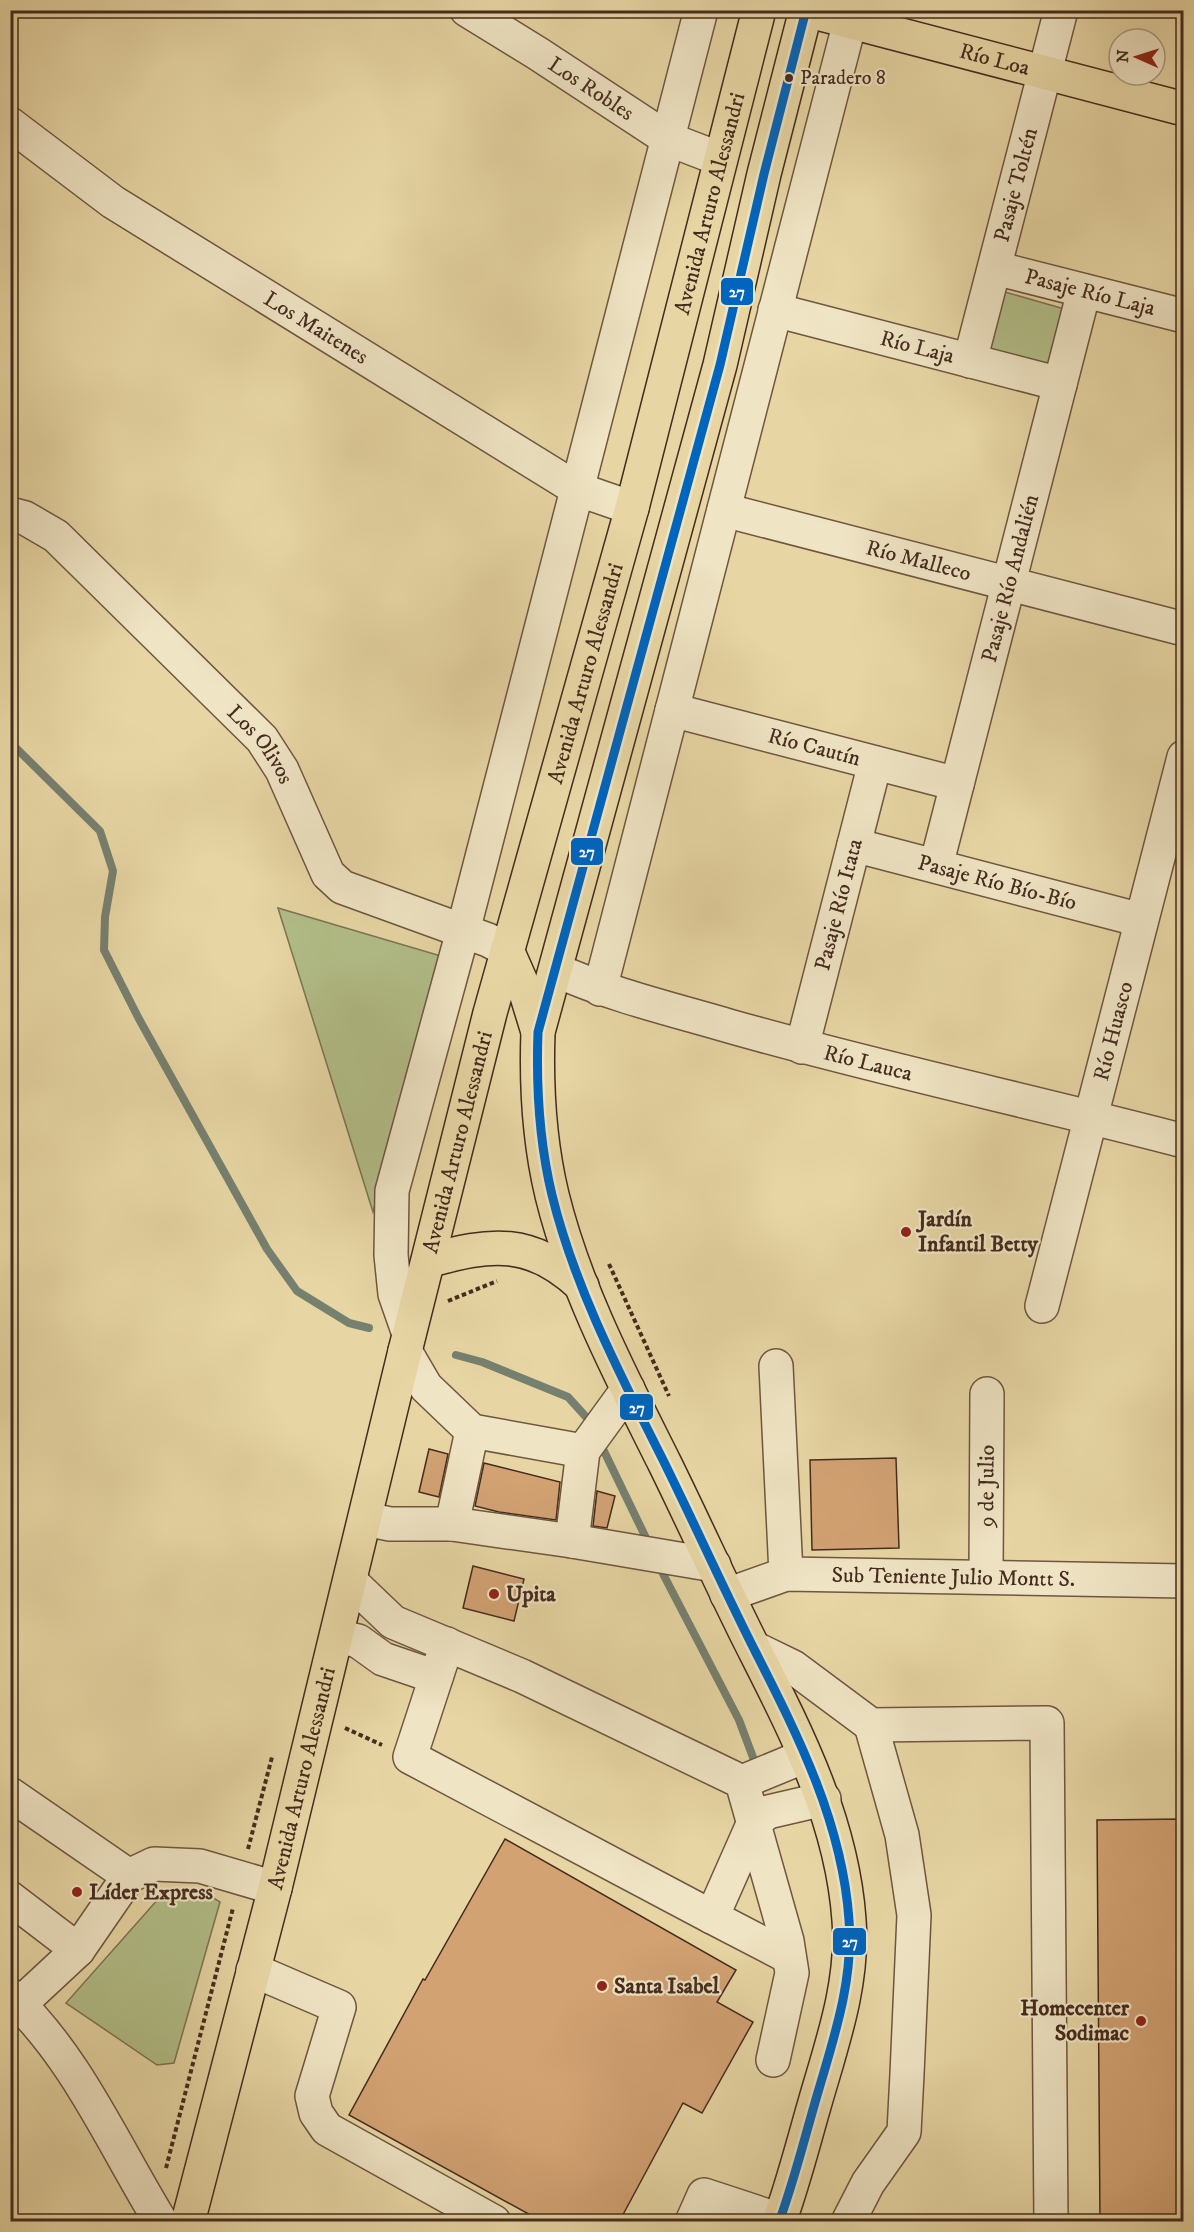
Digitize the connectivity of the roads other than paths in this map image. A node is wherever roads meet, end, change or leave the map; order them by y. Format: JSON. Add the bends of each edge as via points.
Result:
{"nodes":[{"id":1,"x":467,"y":10,"type":"edge"},
{"id":2,"x":701,"y":10,"type":"edge"},
{"id":3,"x":759,"y":10,"type":"edge"},
{"id":4,"x":806,"y":10,"type":"edge"},
{"id":5,"x":1061,"y":10,"type":"edge"},
{"id":6,"x":851,"y":16,"type":"edge"},
{"id":7,"x":1045,"y":73,"type":"junction"},
{"id":8,"x":1184,"y":109,"type":"edge"},
{"id":9,"x":10,"y":124,"type":"edge"},
{"id":10,"x":668,"y":139,"type":"junction"},
{"id":11,"x":720,"y":159,"type":"junction"},
{"id":12,"x":995,"y":268,"type":"junction"},
{"id":13,"x":1084,"y":291,"type":"junction"},
{"id":14,"x":775,"y":310,"type":"junction"},
{"id":15,"x":1184,"y":316,"type":"edge"},
{"id":16,"x":970,"y":361,"type":"junction"},
{"id":17,"x":1060,"y":384,"type":"junction"},
{"id":18,"x":577,"y":489,"type":"junction"},
{"id":19,"x":726,"y":500,"type":"junction"},
{"id":20,"x":632,"y":508,"type":"junction"},
{"id":21,"x":10,"y":514,"type":"edge"},
{"id":22,"x":1011,"y":574,"type":"junction"},
{"id":23,"x":1184,"y":608,"type":"edge"},
{"id":24,"x":1184,"y":629,"type":"edge"},
{"id":25,"x":672,"y":710,"type":"junction"},
{"id":26,"x":1184,"y":757,"type":"edge"},
{"id":27,"x":875,"y":763,"type":"junction"},
{"id":28,"x":957,"y":784,"type":"junction"},
{"id":29,"x":1174,"y":834,"type":"edge"},
{"id":30,"x":854,"y":845,"type":"junction"},
{"id":31,"x":936,"y":866,"type":"junction"},
{"id":32,"x":1141,"y":920,"type":"junction"},
{"id":33,"x":463,"y":931,"type":"junction"},
{"id":34,"x":507,"y":950,"type":"junction"},
{"id":35,"x":556,"y":970,"type":"junction"},
{"id":36,"x":600,"y":988,"type":"junction"},
{"id":37,"x":538,"y":1032,"type":"junction"},
{"id":38,"x":802,"y":1047,"type":"junction"},
{"id":39,"x":1090,"y":1117,"type":"junction"},
{"id":40,"x":1184,"y":1141,"type":"edge"},
{"id":41,"x":429,"y":1261,"type":"junction"},
{"id":42,"x":582,"y":1286,"type":"junction"},
{"id":43,"x":1042,"y":1306,"type":"dead end"},
{"id":44,"x":407,"y":1342,"type":"junction"},
{"id":45,"x":776,"y":1366,"type":"dead end"},
{"id":46,"x":628,"y":1389,"type":"junction"},
{"id":47,"x":987,"y":1394,"type":"dead end"},
{"id":48,"x":472,"y":1431,"type":"junction"},
{"id":49,"x":583,"y":1451,"type":"junction"},
{"id":50,"x":365,"y":1519,"type":"junction"},
{"id":51,"x":453,"y":1524,"type":"junction"},
{"id":52,"x":572,"y":1540,"type":"junction"},
{"id":53,"x":714,"y":1564,"type":"junction"},
{"id":54,"x":786,"y":1574,"type":"junction"},
{"id":55,"x":986,"y":1576,"type":"junction"},
{"id":56,"x":350,"y":1581,"type":"junction"},
{"id":57,"x":1184,"y":1581,"type":"edge"},
{"id":58,"x":727,"y":1595,"type":"junction"},
{"id":59,"x":337,"y":1636,"type":"junction"},
{"id":60,"x":447,"y":1644,"type":"junction"},
{"id":61,"x":754,"y":1648,"type":"junction"},
{"id":62,"x":436,"y":1677,"type":"junction"},
{"id":63,"x":872,"y":1725,"type":"junction"},
{"id":64,"x":805,"y":1756,"type":"junction"},
{"id":65,"x":742,"y":1782,"type":"junction"},
{"id":66,"x":10,"y":1794,"type":"edge"},
{"id":67,"x":824,"y":1799,"type":"junction"},
{"id":68,"x":754,"y":1822,"type":"junction"},
{"id":69,"x":129,"y":1876,"type":"junction"},
{"id":70,"x":275,"y":1888,"type":"junction"},
{"id":71,"x":10,"y":1898,"type":"edge"},
{"id":72,"x":712,"y":1917,"type":"junction"},
{"id":73,"x":78,"y":1950,"type":"junction"},
{"id":74,"x":789,"y":1957,"type":"junction"},
{"id":75,"x":253,"y":1970,"type":"junction"},
{"id":76,"x":15,"y":1999,"type":"edge"},
{"id":77,"x":773,"y":2060,"type":"dead end"},
{"id":78,"x":448,"y":2210,"type":"edge"},
{"id":79,"x":780,"y":2221,"type":"edge"},
{"id":80,"x":161,"y":2222,"type":"edge"},
{"id":81,"x":188,"y":2222,"type":"edge"},
{"id":82,"x":494,"y":2222,"type":"edge"},
{"id":83,"x":692,"y":2222,"type":"edge"},
{"id":84,"x":848,"y":2222,"type":"edge"},
{"id":85,"x":1051,"y":2222,"type":"edge"}],
"edges":[{"from":1,"to":10,"type":"street","name":"Los Robles"},
{"from":2,"to":10,"type":"street","name":"Avenida Arturo Alessandri"},
{"from":3,"to":11,"type":"main road","name":"Avenida Arturo Alessandri"},
{"from":4,"to":6,"type":"main road","name":"Río Loa"},
{"from":4,"to":35,"type":"main road","name":"Avenida Arturo Alessandri","via":[[720,365]]},
{"from":5,"to":7,"type":"street","name":"Pasaje Toltén"},
{"from":6,"to":7,"type":"main road","name":"Río Loa"},
{"from":6,"to":14,"type":"street"},
{"from":7,"to":8,"type":"main road","name":"Río Loa"},
{"from":7,"to":12,"type":"street","name":"Pasaje Toltén"},
{"from":9,"to":18,"type":"street","name":"Los Maitenes","via":[[113,202]]},
{"from":10,"to":11,"type":"street","name":"Los Robles"},
{"from":10,"to":18,"type":"street","name":"Avenida Arturo Alessandri"},
{"from":11,"to":20,"type":"main road","name":"Avenida Arturo Alessandri"},
{"from":12,"to":13,"type":"street","name":"Pasaje Río Laja"},
{"from":12,"to":16,"type":"street","name":"Pasaje Toltén"},
{"from":13,"to":15,"type":"street","name":"Pasaje Río Laja"},
{"from":13,"to":17,"type":"street","name":"Pasaje Río Andalién"},
{"from":14,"to":16,"type":"street","name":"Río Laja"},
{"from":14,"to":19,"type":"street"},
{"from":16,"to":17,"type":"street","name":"Río Laja"},
{"from":17,"to":22,"type":"street","name":"Pasaje Río Andalién"},
{"from":18,"to":20,"type":"street","name":"Los Maitenes"},
{"from":18,"to":33,"type":"street","name":"Avenida Arturo Alessandri"},
{"from":19,"to":22,"type":"street","name":"Río Malleco"},
{"from":19,"to":25,"type":"street"},
{"from":20,"to":34,"type":"main road","name":"Avenida Arturo Alessandri"},
{"from":21,"to":33,"type":"street","name":"Los Olivos","via":[[56,536],[262,739],[282,770],[328,873],[342,887]]},
{"from":22,"to":23,"type":"street","name":"Río Malleco"},
{"from":22,"to":24,"type":"street","name":"Río Malleco"},
{"from":22,"to":28,"type":"street","name":"Pasaje Río Andalién"},
{"from":25,"to":27,"type":"street","name":"Río Cautín"},
{"from":25,"to":36,"type":"street"},
{"from":26,"to":29,"type":"street","name":"Río Huasco"},
{"from":27,"to":28,"type":"street","name":"Río Cautín"},
{"from":27,"to":30,"type":"street","name":"Pasaje Río Itata"},
{"from":28,"to":31,"type":"street","name":"Pasaje Río Andalién"},
{"from":29,"to":32,"type":"street","name":"Río Huasco"},
{"from":30,"to":31,"type":"street","name":"Pasaje Río Bío-Bío"},
{"from":30,"to":38,"type":"street","name":"Pasaje Río Itata"},
{"from":31,"to":32,"type":"street","name":"Pasaje Río Bío-Bío"},
{"from":32,"to":39,"type":"street","name":"Río Huasco"},
{"from":33,"to":34,"type":"street","name":"Los Olivos"},
{"from":33,"to":44,"type":"street","name":"Avenida Arturo Alessandri","via":[[392,1191],[393,1274]]},
{"from":34,"to":37,"type":"main road"},
{"from":34,"to":41,"type":"main road","name":"Avenida Arturo Alessandri"},
{"from":35,"to":36,"type":"street","name":"Río Lauca"},
{"from":35,"to":37,"type":"main road","name":"Avenida Arturo Alessandri"},
{"from":36,"to":38,"type":"street","name":"Río Lauca"},
{"from":37,"to":42,"type":"main road","via":[[537,1083],[544,1156],[560,1224]]},
{"from":38,"to":39,"type":"street","name":"Río Lauca"},
{"from":39,"to":40,"type":"street","name":"Río Lauca"},
{"from":39,"to":43,"type":"street","name":"Río Huasco"},
{"from":41,"to":42,"type":"main road","via":[[466,1250],[509,1248],[550,1260]]},
{"from":41,"to":44,"type":"main road","name":"Avenida Arturo Alessandri"},
{"from":42,"to":46,"type":"main road"},
{"from":44,"to":48,"type":"street","via":[[426,1387]]},
{"from":44,"to":50,"type":"main road","name":"Avenida Arturo Alessandri"},
{"from":45,"to":54,"type":"street"},
{"from":46,"to":49,"type":"street"},
{"from":46,"to":53,"type":"main road"},
{"from":47,"to":55,"type":"street","name":"9 de Julio"},
{"from":48,"to":49,"type":"street"},
{"from":48,"to":51,"type":"street"},
{"from":49,"to":52,"type":"street"},
{"from":50,"to":51,"type":"street","via":[[390,1524]]},
{"from":50,"to":56,"type":"main road","name":"Avenida Arturo Alessandri"},
{"from":51,"to":52,"type":"street"},
{"from":52,"to":53,"type":"street"},
{"from":53,"to":58,"type":"main road"},
{"from":54,"to":55,"type":"street","name":"Sub Teniente Julio Montt S."},
{"from":54,"to":58,"type":"street","name":"Sub Teniente Julio Montt S."},
{"from":55,"to":57,"type":"street","name":"Sub Teniente Julio Montt S."},
{"from":56,"to":59,"type":"main road","name":"Avenida Arturo Alessandri"},
{"from":56,"to":60,"type":"street","via":[[393,1622]]},
{"from":58,"to":61,"type":"main road"},
{"from":59,"to":62,"type":"street","via":[[358,1641],[383,1659]]},
{"from":59,"to":70,"type":"main road","name":"Avenida Arturo Alessandri"},
{"from":60,"to":62,"type":"street"},
{"from":60,"to":65,"type":"street"},
{"from":61,"to":63,"type":"street","via":[[793,1667]]},
{"from":61,"to":64,"type":"main road"},
{"from":62,"to":72,"type":"street","via":[[410,1757]]},
{"from":63,"to":84,"type":"street","via":[[902,1835],[914,1915],[907,2074],[904,2132],[868,2183]]},
{"from":63,"to":85,"type":"street","via":[[1047,1723]]},
{"from":64,"to":65,"type":"street"},
{"from":64,"to":67,"type":"main road"},
{"from":65,"to":68,"type":"street"},
{"from":66,"to":69,"type":"street"},
{"from":67,"to":68,"type":"street","via":[[768,1812]]},
{"from":67,"to":79,"type":"main road","via":[[842,1863],[850,1922],[848,1966],[840,2018]]},
{"from":68,"to":72,"type":"street"},
{"from":68,"to":74,"type":"street"},
{"from":69,"to":70,"type":"street","via":[[154,1864],[200,1866]]},
{"from":69,"to":73,"type":"street"},
{"from":70,"to":75,"type":"main road","name":"Avenida Arturo Alessandri"},
{"from":71,"to":73,"type":"street"},
{"from":72,"to":74,"type":"street"},
{"from":73,"to":76,"type":"street"},
{"from":74,"to":77,"type":"street","via":[[792,1973]]},
{"from":75,"to":78,"type":"street","via":[[339,2007],[312,2097],[316,2113],[327,2129]]},
{"from":75,"to":81,"type":"main road","name":"Avenida Arturo Alessandri"},
{"from":76,"to":80,"type":"street","via":[[63,2055]]},
{"from":78,"to":82,"type":"street"},
{"from":79,"to":83,"type":"street","via":[[704,2195]]}]}
